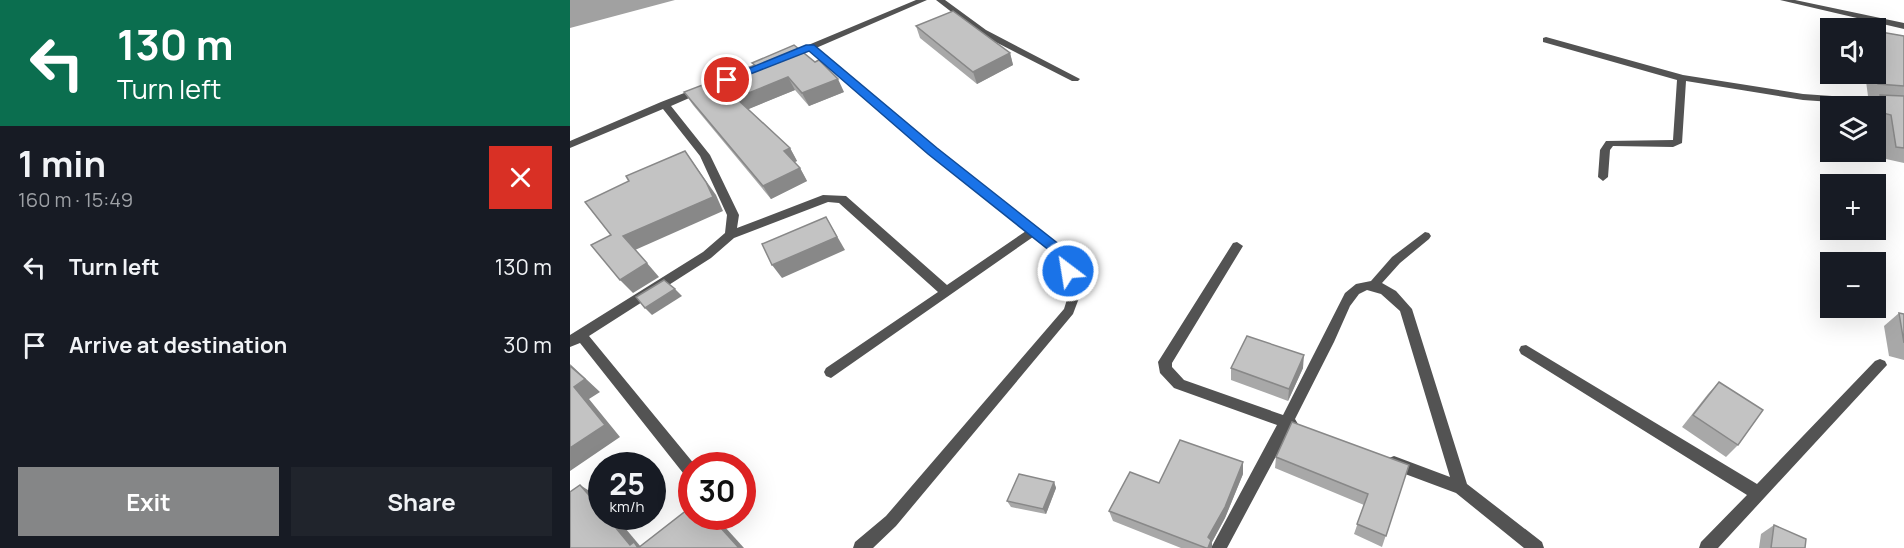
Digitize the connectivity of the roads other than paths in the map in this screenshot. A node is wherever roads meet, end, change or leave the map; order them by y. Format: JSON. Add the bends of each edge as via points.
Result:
{"nodes":[{"id":1,"x":923,"y":0,"type":"edge"},
{"id":2,"x":940,"y":0,"type":"edge"},
{"id":3,"x":1784,"y":0,"type":"edge"},
{"id":4,"x":1904,"y":26,"type":"edge"},
{"id":5,"x":1546,"y":40,"type":"dead end"},
{"id":6,"x":810,"y":47,"type":"junction"},
{"id":7,"x":779,"y":59,"type":"edge"},
{"id":8,"x":1682,"y":78,"type":"junction"},
{"id":9,"x":1075,"y":79,"type":"dead end"},
{"id":10,"x":706,"y":88,"type":"edge"},
{"id":11,"x":664,"y":104,"type":"junction"},
{"id":12,"x":1904,"y":104,"type":"edge"},
{"id":13,"x":570,"y":145,"type":"edge"},
{"id":14,"x":1603,"y":177,"type":"dead end"},
{"id":15,"x":1034,"y":231,"type":"junction"},
{"id":16,"x":730,"y":236,"type":"junction"},
{"id":17,"x":1425,"y":236,"type":"dead end"},
{"id":18,"x":1237,"y":246,"type":"dead end"},
{"id":19,"x":1373,"y":286,"type":"junction"},
{"id":20,"x":946,"y":292,"type":"junction"},
{"id":21,"x":576,"y":338,"type":"edge"},
{"id":22,"x":1526,"y":350,"type":"dead end"},
{"id":23,"x":1880,"y":365,"type":"dead end"},
{"id":24,"x":831,"y":372,"type":"dead end"},
{"id":25,"x":1286,"y":422,"type":"junction"},
{"id":26,"x":1308,"y":430,"type":"edge"},
{"id":27,"x":678,"y":456,"type":"edge"},
{"id":28,"x":1384,"y":459,"type":"edge"},
{"id":29,"x":1461,"y":488,"type":"junction"},
{"id":30,"x":1760,"y":494,"type":"junction"},
{"id":31,"x":861,"y":548,"type":"edge"},
{"id":32,"x":1219,"y":548,"type":"edge"},
{"id":33,"x":1536,"y":548,"type":"edge"},
{"id":34,"x":1707,"y":548,"type":"edge"}],
"edges":[{"from":1,"to":6,"type":"street"},
{"from":2,"to":9,"type":"street","via":[[983,32]]},
{"from":3,"to":4,"type":"street"},
{"from":5,"to":8,"type":"street"},
{"from":6,"to":7,"type":"street"},
{"from":6,"to":15,"type":"street"},
{"from":8,"to":12,"type":"street","via":[[1803,97]]},
{"from":8,"to":14,"type":"street","via":[[1678,141],[1610,142],[1605,150]]},
{"from":10,"to":11,"type":"street"},
{"from":11,"to":13,"type":"street"},
{"from":11,"to":16,"type":"street","via":[[705,155],[733,215]]},
{"from":15,"to":20,"type":"street"},
{"from":15,"to":31,"type":"street","via":[[1060,252],[1076,290],[1069,311],[891,521]]},
{"from":16,"to":20,"type":"street","via":[[827,198],[842,199]]},
{"from":16,"to":21,"type":"street","via":[[707,255]]},
{"from":17,"to":19,"type":"street"},
{"from":18,"to":25,"type":"street","via":[[1165,362],[1165,369],[1179,384]]},
{"from":19,"to":25,"type":"street","via":[[1361,286],[1351,293]]},
{"from":19,"to":29,"type":"street","via":[[1393,294],[1406,309]]},
{"from":20,"to":24,"type":"street"},
{"from":21,"to":27,"type":"street"},
{"from":22,"to":30,"type":"street"},
{"from":23,"to":30,"type":"street"},
{"from":25,"to":26,"type":"street"},
{"from":25,"to":32,"type":"street"},
{"from":28,"to":29,"type":"street"},
{"from":29,"to":33,"type":"street"},
{"from":30,"to":34,"type":"street"}]}
